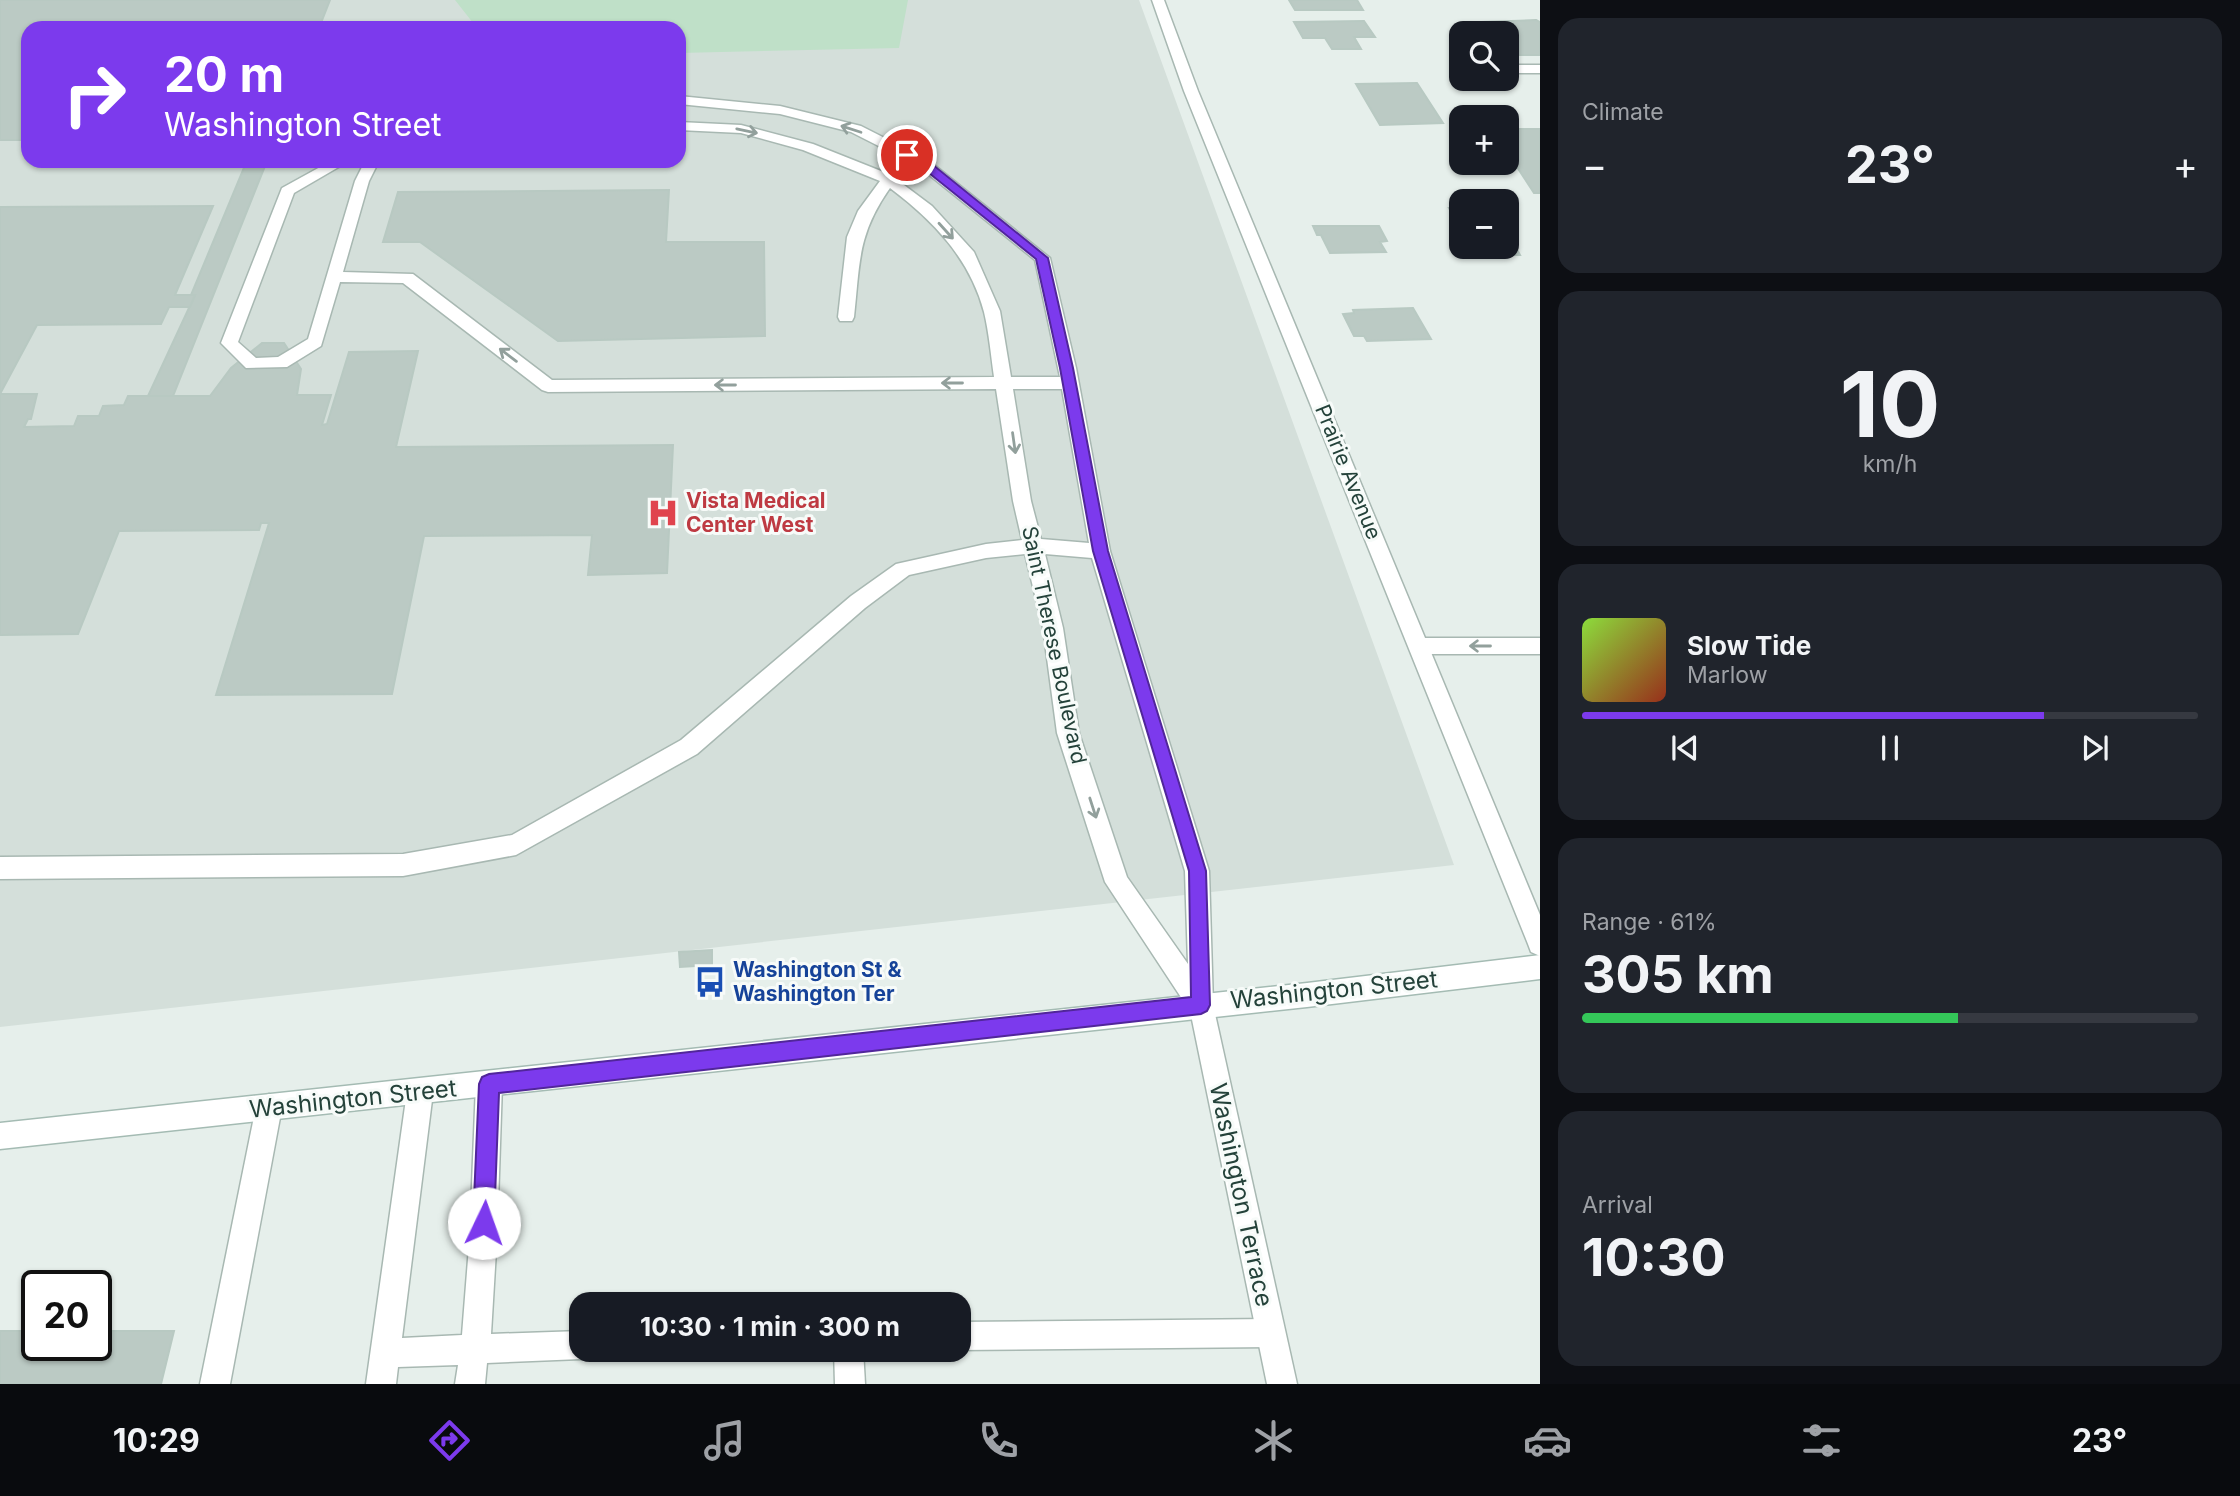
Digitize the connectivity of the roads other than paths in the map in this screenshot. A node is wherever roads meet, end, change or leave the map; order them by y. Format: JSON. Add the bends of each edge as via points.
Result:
{"nodes":[{"id":1,"x":1158,"y":0,"type":"edge"},
{"id":2,"x":1519,"y":69,"type":"edge"},
{"id":3,"x":1540,"y":69,"type":"edge"},
{"id":4,"x":686,"y":101,"type":"edge"},
{"id":5,"x":686,"y":126,"type":"edge"},
{"id":6,"x":907,"y":155,"type":"junction"},
{"id":7,"x":329,"y":168,"type":"edge"},
{"id":8,"x":368,"y":168,"type":"edge"},
{"id":9,"x":888,"y":180,"type":"junction"},
{"id":10,"x":334,"y":277,"type":"junction"},
{"id":11,"x":846,"y":317,"type":"dead end"},
{"id":12,"x":1004,"y":383,"type":"junction"},
{"id":13,"x":1069,"y":383,"type":"junction"},
{"id":14,"x":1034,"y":546,"type":"junction"},
{"id":15,"x":1100,"y":551,"type":"junction"},
{"id":16,"x":1419,"y":646,"type":"junction"},
{"id":17,"x":1540,"y":646,"type":"edge"},
{"id":18,"x":0,"y":868,"type":"edge"},
{"id":19,"x":1540,"y":944,"type":"edge"},
{"id":20,"x":1540,"y":967,"type":"edge"},
{"id":21,"x":1201,"y":1005,"type":"junction"},
{"id":22,"x":489,"y":1084,"type":"junction"},
{"id":23,"x":420,"y":1092,"type":"junction"},
{"id":24,"x":269,"y":1107,"type":"junction"},
{"id":25,"x":0,"y":1136,"type":"edge"},
{"id":26,"x":1271,"y":1333,"type":"junction"},
{"id":27,"x":971,"y":1336,"type":"edge"},
{"id":28,"x":569,"y":1345,"type":"edge"},
{"id":29,"x":476,"y":1348,"type":"junction"},
{"id":30,"x":386,"y":1353,"type":"junction"},
{"id":31,"x":849,"y":1362,"type":"edge"},
{"id":32,"x":215,"y":1384,"type":"edge"},
{"id":33,"x":382,"y":1384,"type":"edge"},
{"id":34,"x":470,"y":1384,"type":"edge"},
{"id":35,"x":850,"y":1384,"type":"edge"},
{"id":36,"x":1282,"y":1384,"type":"edge"}],
"edges":[{"from":1,"to":16,"type":"street","name":"Prairie Avenue"},
{"from":2,"to":3,"type":"street"},
{"from":6,"to":4,"type":"street","one_way":true,"via":[[856,129],[780,110]]},
{"from":5,"to":9,"type":"street","name":"Saint Therese Boulevard","one_way":true,"via":[[741,129],[808,146]]},
{"from":6,"to":9,"type":"street"},
{"from":6,"to":13,"type":"street","via":[[1042,258]]},
{"from":7,"to":10,"type":"street","via":[[287,191],[229,343],[252,365],[281,363],[315,342]]},
{"from":8,"to":10,"type":"street"},
{"from":9,"to":11,"type":"street","via":[[866,211],[855,237]]},
{"from":9,"to":12,"type":"street","name":"Saint Therese Boulevard","one_way":true,"via":[[927,209],[966,252],[992,311]]},
{"from":12,"to":10,"type":"street","one_way":true,"via":[[548,386],[407,278]]},
{"from":12,"to":13,"type":"street"},
{"from":12,"to":14,"type":"street","name":"Saint Therese Boulevard","one_way":true},
{"from":13,"to":15,"type":"street"},
{"from":14,"to":15,"type":"street"},
{"from":14,"to":18,"type":"street","via":[[903,569],[689,747],[516,845],[403,865]]},
{"from":14,"to":21,"type":"street","name":"Saint Therese Boulevard","one_way":true,"via":[[1053,628],[1068,733],[1117,882]]},
{"from":15,"to":21,"type":"street","via":[[1198,871]]},
{"from":17,"to":16,"type":"street","one_way":true},
{"from":16,"to":19,"type":"street","name":"Prairie Avenue"},
{"from":20,"to":21,"type":"street","name":"Washington Street"},
{"from":21,"to":22,"type":"street","name":"Washington Street"},
{"from":21,"to":26,"type":"street","name":"Washington Terrace"},
{"from":22,"to":23,"type":"street","name":"Washington Street"},
{"from":22,"to":29,"type":"street"},
{"from":23,"to":24,"type":"street","name":"Washington Street"},
{"from":23,"to":30,"type":"street"},
{"from":24,"to":25,"type":"street","name":"Washington Street"},
{"from":24,"to":32,"type":"street"},
{"from":26,"to":27,"type":"street"},
{"from":26,"to":36,"type":"street","name":"Washington Terrace"},
{"from":28,"to":29,"type":"street"},
{"from":29,"to":30,"type":"street"},
{"from":29,"to":34,"type":"street"},
{"from":30,"to":33,"type":"street"},
{"from":31,"to":35,"type":"street"}]}
